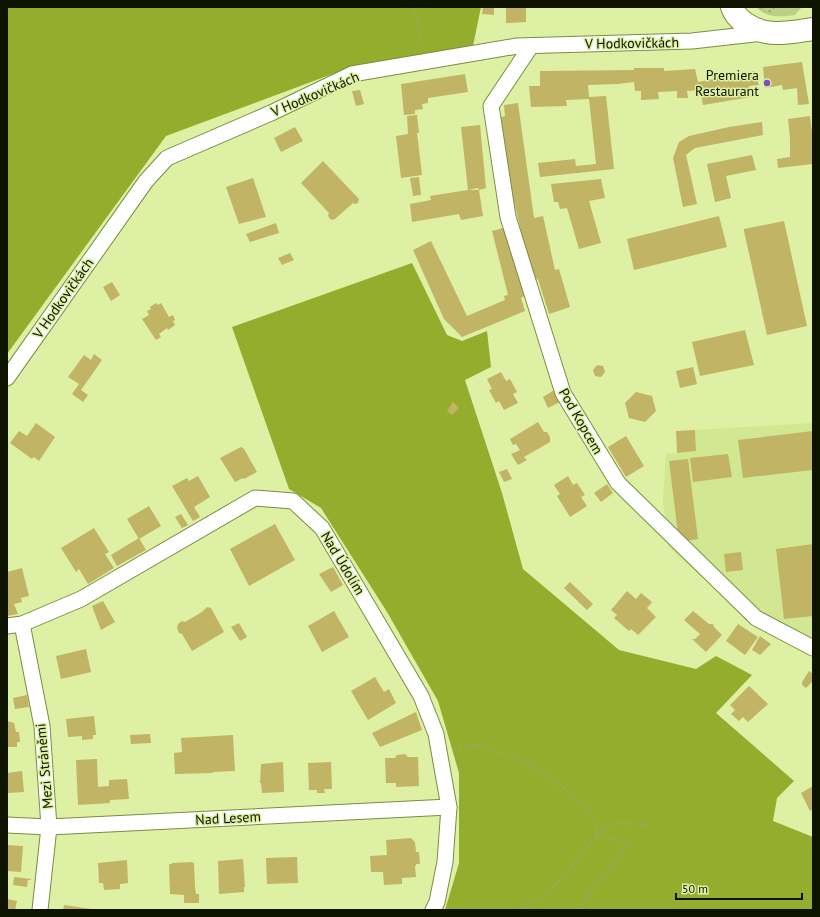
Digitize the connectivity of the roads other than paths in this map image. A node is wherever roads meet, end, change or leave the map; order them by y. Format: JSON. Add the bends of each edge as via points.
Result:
{"nodes":[{"id":1,"x":732,"y":7,"type":"edge"},
{"id":2,"x":813,"y":29,"type":"edge"},
{"id":3,"x":766,"y":32,"type":"junction"},
{"id":4,"x":531,"y":46,"type":"junction"},
{"id":5,"x":7,"y":378,"type":"edge"},
{"id":6,"x":14,"y":625,"type":"edge"},
{"id":7,"x":813,"y":648,"type":"edge"},
{"id":8,"x":449,"y":807,"type":"junction"},
{"id":9,"x":7,"y":825,"type":"edge"},
{"id":10,"x":49,"y":827,"type":"junction"},
{"id":11,"x":40,"y":910,"type":"edge"},
{"id":12,"x":433,"y":910,"type":"edge"}],
"edges":[{"from":1,"to":3,"type":"street","via":[[741,20]]},
{"from":2,"to":3,"type":"street","name":"V Hodkovičkách"},
{"from":3,"to":4,"type":"street","name":"V Hodkovičkách","via":[[692,41]]},
{"from":4,"to":5,"type":"street","name":"V Hodkovičkách","via":[[517,46],[352,74],[271,113],[167,158],[146,181]]},
{"from":4,"to":7,"type":"street","name":"Pod Kopcem","via":[[491,106],[508,217],[563,393],[618,483],[756,618]]},
{"from":6,"to":8,"type":"street","name":"Nad Údolím","via":[[81,599],[255,498],[293,502],[322,528],[421,696],[436,734]]},
{"from":6,"to":10,"type":"street","name":"Mezi Stráněmi","via":[[42,726]]},
{"from":8,"to":10,"type":"street","name":"Nad Lesem"},
{"from":8,"to":12,"type":"street","name":"Nad Údolím","via":[[445,862]]},
{"from":9,"to":10,"type":"street","name":"Nad Lesem"},
{"from":10,"to":11,"type":"street","name":"Mezi Stráněmi"}]}
